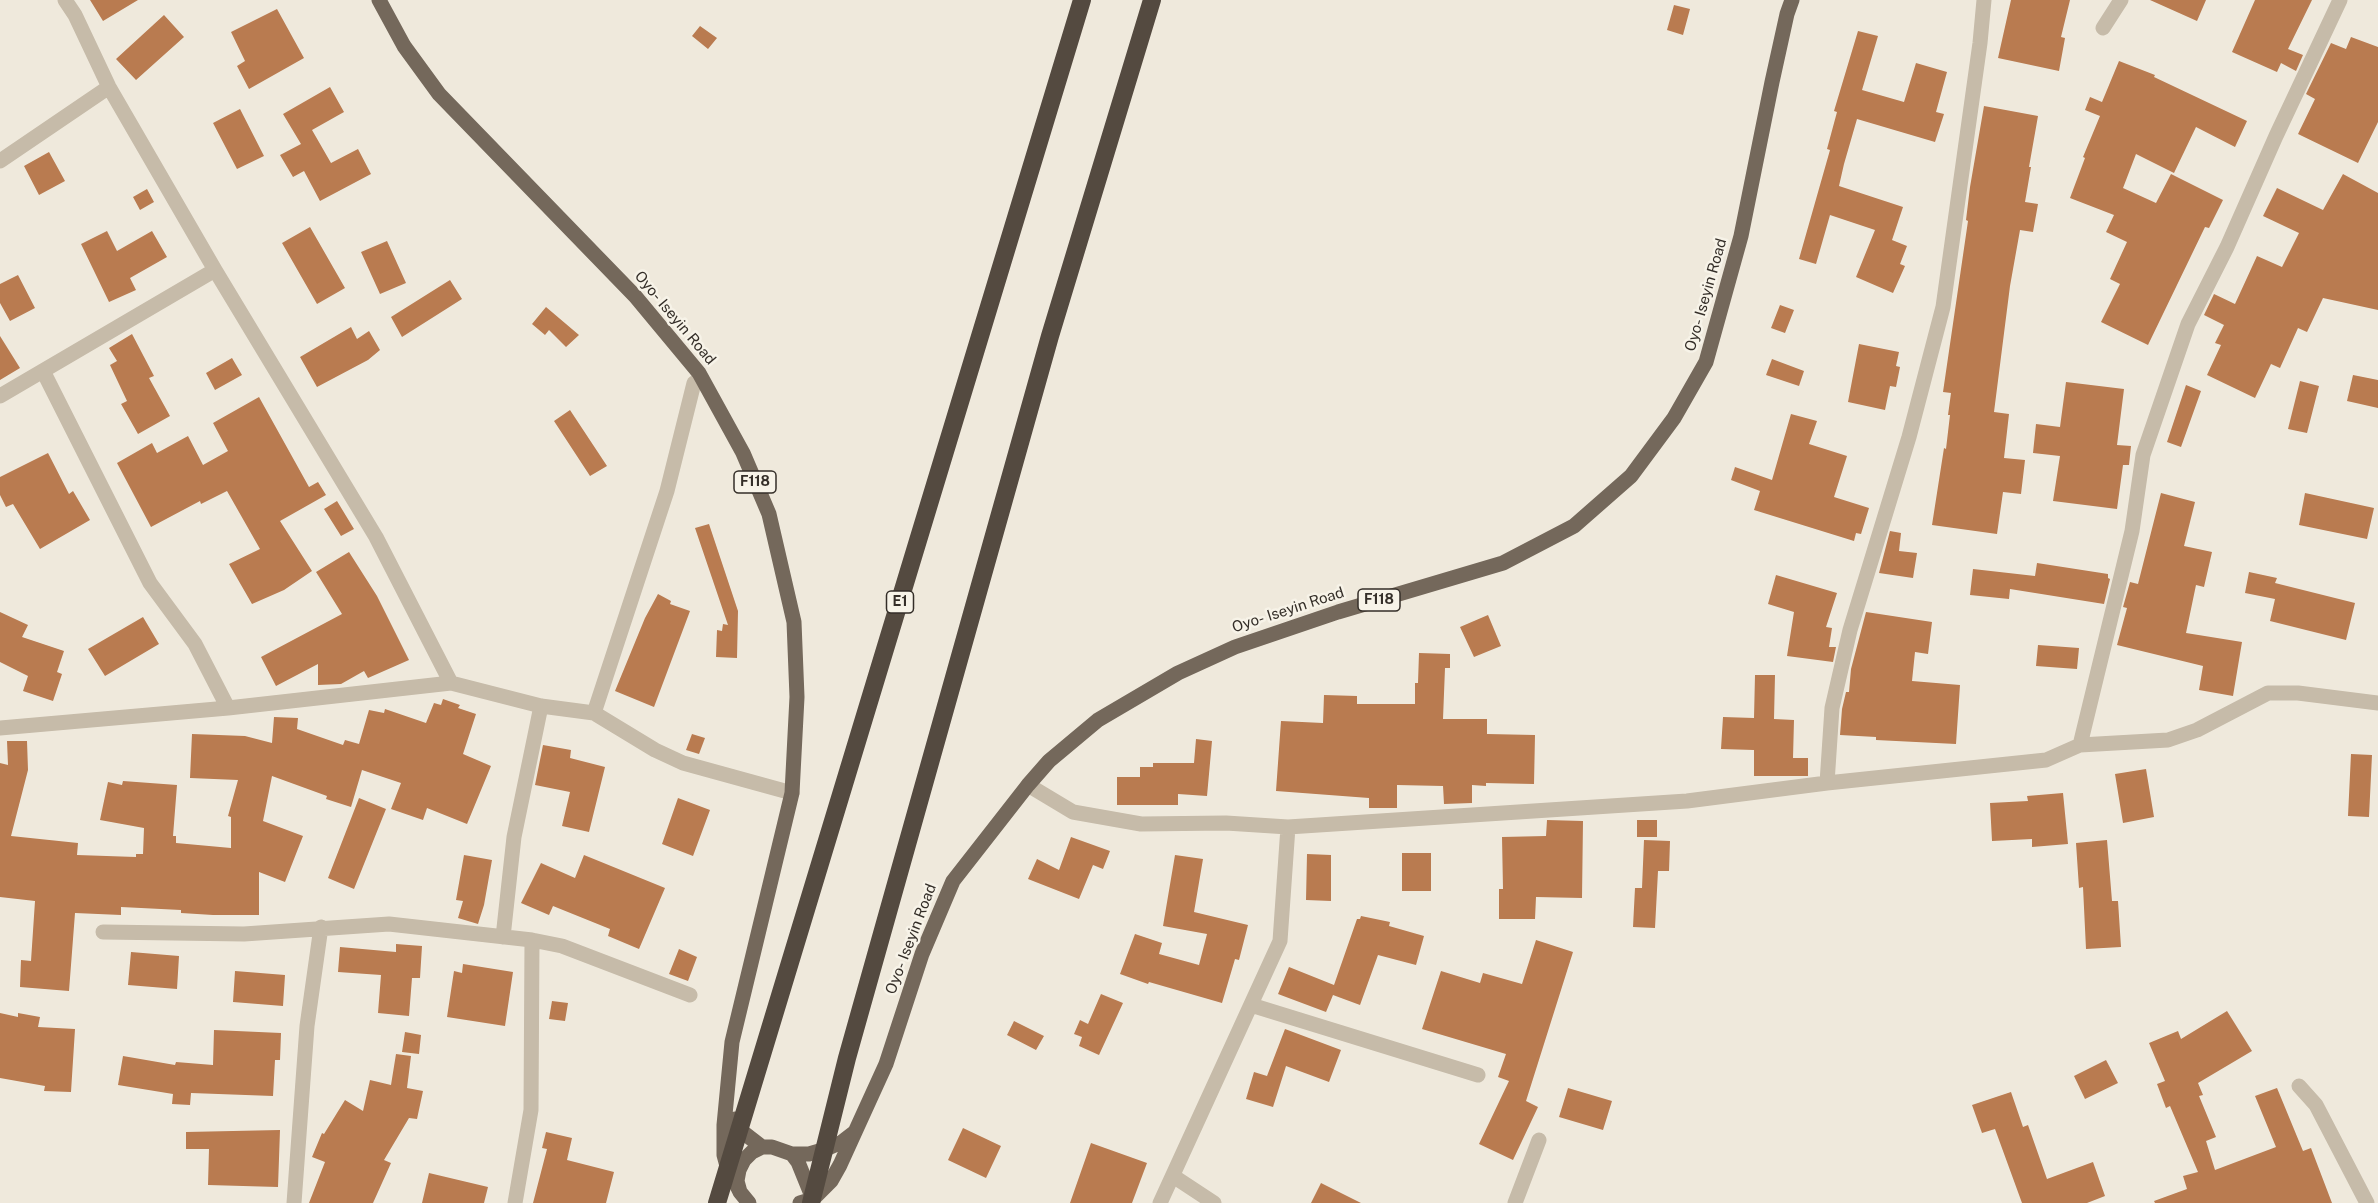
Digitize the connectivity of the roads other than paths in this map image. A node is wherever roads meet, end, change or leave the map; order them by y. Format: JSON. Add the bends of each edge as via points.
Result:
{"nodes":[{"id":1,"x":65,"y":0,"type":"edge"},
{"id":2,"x":379,"y":0,"type":"edge"},
{"id":3,"x":1082,"y":0,"type":"edge"},
{"id":4,"x":1152,"y":0,"type":"edge"},
{"id":5,"x":1792,"y":0,"type":"edge"},
{"id":6,"x":1984,"y":0,"type":"edge"},
{"id":7,"x":2121,"y":0,"type":"edge"},
{"id":8,"x":2340,"y":0,"type":"edge"},
{"id":9,"x":2103,"y":28,"type":"dead end"},
{"id":10,"x":109,"y":87,"type":"junction"},
{"id":11,"x":0,"y":160,"type":"edge"},
{"id":12,"x":215,"y":270,"type":"junction"},
{"id":13,"x":43,"y":372,"type":"junction"},
{"id":14,"x":694,"y":383,"type":"dead end"},
{"id":15,"x":0,"y":396,"type":"edge"},
{"id":16,"x":451,"y":683,"type":"junction"},
{"id":17,"x":2378,"y":703,"type":"edge"},
{"id":18,"x":541,"y":706,"type":"junction"},
{"id":19,"x":228,"y":708,"type":"junction"},
{"id":20,"x":594,"y":713,"type":"junction"},
{"id":21,"x":0,"y":728,"type":"edge"},
{"id":22,"x":2080,"y":746,"type":"junction"},
{"id":23,"x":1827,"y":783,"type":"junction"},
{"id":24,"x":1028,"y":785,"type":"junction"},
{"id":25,"x":792,"y":793,"type":"junction"},
{"id":26,"x":1288,"y":827,"type":"junction"},
{"id":27,"x":321,"y":927,"type":"junction"},
{"id":28,"x":103,"y":932,"type":"dead end"},
{"id":29,"x":503,"y":937,"type":"junction"},
{"id":30,"x":532,"y":940,"type":"junction"},
{"id":31,"x":690,"y":995,"type":"dead end"},
{"id":32,"x":1251,"y":1005,"type":"junction"},
{"id":33,"x":1478,"y":1075,"type":"dead end"},
{"id":34,"x":728,"y":1084,"type":"junction"},
{"id":35,"x":2299,"y":1086,"type":"dead end"},
{"id":36,"x":740,"y":1130,"type":"junction"},
{"id":37,"x":855,"y":1132,"type":"junction"},
{"id":38,"x":1539,"y":1140,"type":"dead end"},
{"id":39,"x":762,"y":1148,"type":"junction"},
{"id":40,"x":826,"y":1149,"type":"junction"},
{"id":41,"x":792,"y":1154,"type":"junction"},
{"id":42,"x":735,"y":1163,"type":"junction"},
{"id":43,"x":802,"y":1172,"type":"junction"},
{"id":44,"x":1173,"y":1176,"type":"junction"},
{"id":45,"x":744,"y":1197,"type":"edge"},
{"id":46,"x":808,"y":1202,"type":"edge"},
{"id":47,"x":294,"y":1203,"type":"edge"},
{"id":48,"x":515,"y":1203,"type":"edge"},
{"id":49,"x":717,"y":1203,"type":"edge"},
{"id":50,"x":792,"y":1203,"type":"edge"},
{"id":51,"x":1160,"y":1203,"type":"edge"},
{"id":52,"x":1214,"y":1203,"type":"edge"},
{"id":53,"x":1515,"y":1203,"type":"edge"},
{"id":54,"x":2367,"y":1203,"type":"edge"}],
"edges":[{"from":1,"to":10,"type":"street"},
{"from":2,"to":25,"type":"main road","name":"Oyo- Iseyin Road","number":"F118","via":[[404,46],[439,94],[635,296],[699,373],[743,453],[769,514],[794,622],[797,697]]},
{"from":3,"to":36,"type":"highway","number":"E1"},
{"from":4,"to":40,"type":"highway","via":[[1050,336],[847,1058]]},
{"from":5,"to":24,"type":"main road","name":"Oyo- Iseyin Road","number":"F118","via":[[1741,236],[1706,362],[1674,418],[1631,476],[1574,526],[1503,563],[1235,646],[1178,673],[1098,720],[1049,761]]},
{"from":6,"to":23,"type":"street","via":[[1942,307],[1909,437],[1850,630],[1832,708]]},
{"from":7,"to":9,"type":"street"},
{"from":8,"to":22,"type":"street","via":[[2188,324],[2143,455],[2132,531]]},
{"from":10,"to":11,"type":"street"},
{"from":10,"to":12,"type":"street"},
{"from":12,"to":13,"type":"street"},
{"from":12,"to":16,"type":"street","via":[[376,537]]},
{"from":13,"to":15,"type":"street"},
{"from":13,"to":19,"type":"street","via":[[150,583],[195,644]]},
{"from":14,"to":20,"type":"street","via":[[667,491]]},
{"from":16,"to":18,"type":"street"},
{"from":16,"to":19,"type":"street"},
{"from":17,"to":22,"type":"street","via":[[2268,693],[2197,730],[2168,740]]},
{"from":18,"to":20,"type":"street"},
{"from":18,"to":29,"type":"street","via":[[514,837]]},
{"from":19,"to":21,"type":"street"},
{"from":20,"to":25,"type":"street","via":[[682,763]]},
{"from":22,"to":23,"type":"street","via":[[2046,760]]},
{"from":23,"to":26,"type":"street","via":[[1687,801]]},
{"from":24,"to":26,"type":"street","via":[[1073,812],[1141,824]]},
{"from":24,"to":37,"type":"main road","name":"Oyo- Iseyin Road","number":"F118","via":[[952,881],[922,954],[886,1064]]},
{"from":25,"to":34,"type":"main road","name":"Oyo- Iseyin Road","number":"F118","via":[[732,1042]]},
{"from":26,"to":32,"type":"street","via":[[1280,941]]},
{"from":27,"to":28,"type":"street","via":[[244,934]]},
{"from":27,"to":29,"type":"street","via":[[389,924]]},
{"from":27,"to":47,"type":"street","via":[[307,1026]]},
{"from":29,"to":30,"type":"street"},
{"from":30,"to":31,"type":"street","via":[[562,946]]},
{"from":30,"to":48,"type":"street","via":[[531,1110]]},
{"from":32,"to":33,"type":"street"},
{"from":32,"to":44,"type":"street"},
{"from":34,"to":36,"type":"main road"},
{"from":34,"to":42,"type":"main road","name":"Oyo- Iseyin Road","via":[[724,1125]]},
{"from":35,"to":54,"type":"street","via":[[2316,1105]]},
{"from":36,"to":39,"type":"main road"},
{"from":36,"to":42,"type":"highway","number":"E1"},
{"from":37,"to":40,"type":"main road"},
{"from":37,"to":46,"type":"main road","name":"Oyo- Iseyin Road","via":[[831,1181]]},
{"from":38,"to":53,"type":"street"},
{"from":39,"to":41,"type":"main road"},
{"from":39,"to":42,"type":"main road"},
{"from":40,"to":41,"type":"main road"},
{"from":40,"to":46,"type":"highway"},
{"from":41,"to":43,"type":"main road"},
{"from":42,"to":45,"type":"main road"},
{"from":42,"to":49,"type":"highway","number":"E1"},
{"from":43,"to":46,"type":"main road"},
{"from":43,"to":50,"type":"main road","via":[[800,1192]]},
{"from":44,"to":51,"type":"street"},
{"from":44,"to":52,"type":"street"}]}
